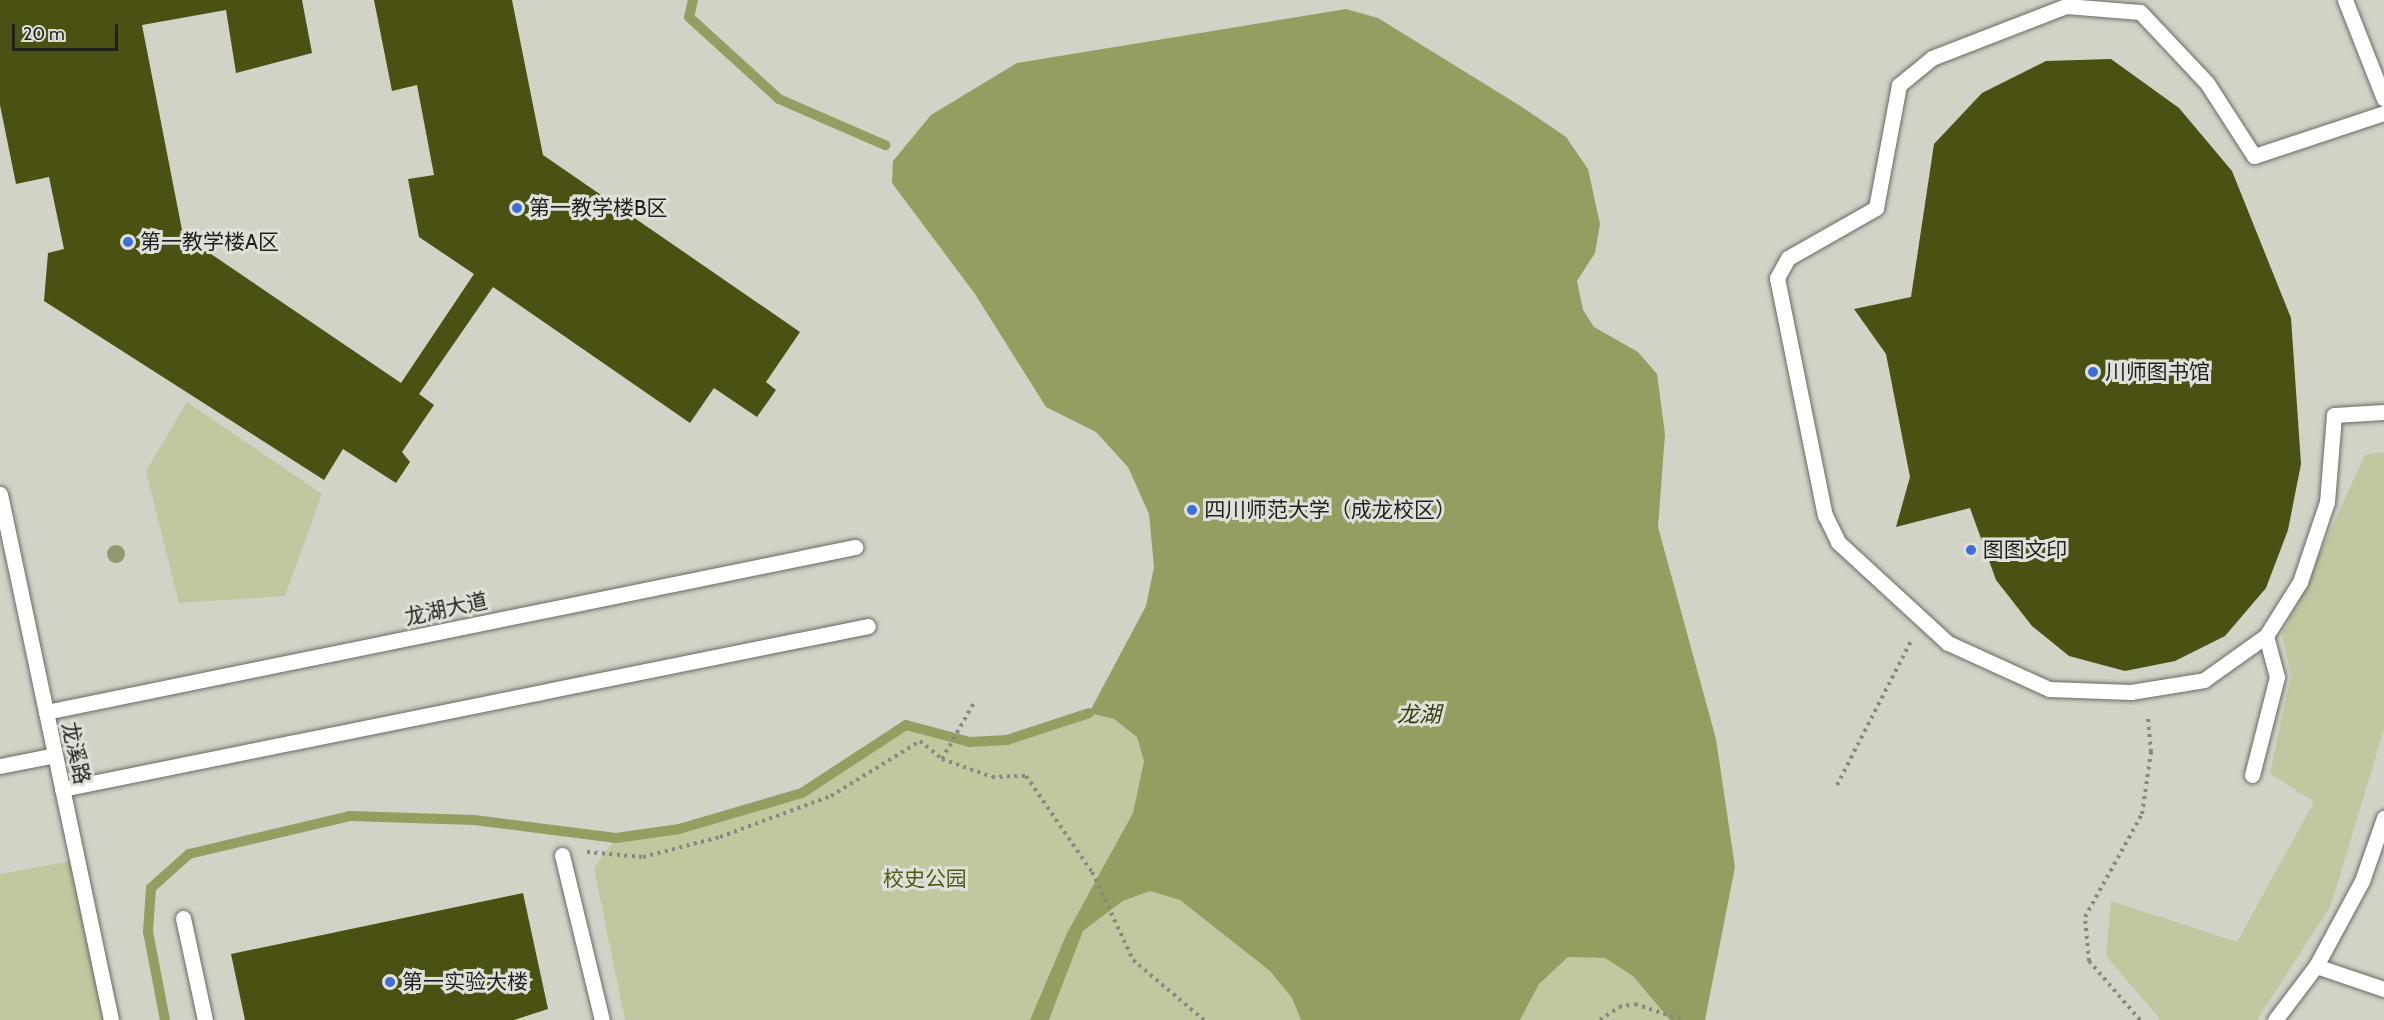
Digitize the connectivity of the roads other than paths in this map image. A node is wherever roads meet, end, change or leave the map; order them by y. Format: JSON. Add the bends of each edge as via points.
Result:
{"nodes":[{"id":1,"x":2345,"y":0,"type":"edge"},
{"id":2,"x":2384,"y":99,"type":"edge"},
{"id":3,"x":2384,"y":112,"type":"edge"},
{"id":4,"x":2384,"y":412,"type":"edge"},
{"id":5,"x":0,"y":494,"type":"edge"},
{"id":6,"x":855,"y":547,"type":"dead end"},
{"id":7,"x":868,"y":626,"type":"dead end"},
{"id":8,"x":2266,"y":636,"type":"junction"},
{"id":9,"x":46,"y":712,"type":"junction"},
{"id":10,"x":55,"y":755,"type":"junction"},
{"id":11,"x":0,"y":766,"type":"edge"},
{"id":12,"x":2252,"y":775,"type":"dead end"},
{"id":13,"x":62,"y":789,"type":"junction"},
{"id":14,"x":2384,"y":818,"type":"edge"},
{"id":15,"x":562,"y":855,"type":"road end"},
{"id":16,"x":183,"y":918,"type":"dead end"},
{"id":17,"x":2316,"y":966,"type":"junction"},
{"id":18,"x":2384,"y":989,"type":"edge"},
{"id":19,"x":111,"y":1020,"type":"edge"},
{"id":20,"x":205,"y":1020,"type":"edge"},
{"id":21,"x":602,"y":1020,"type":"edge"},
{"id":22,"x":2275,"y":1020,"type":"edge"}],
"edges":[{"from":1,"to":2,"type":"lane"},
{"from":3,"to":8,"type":"lane","via":[[2254,156],[2207,83],[2140,12],[2067,6],[1932,58],[1899,85],[1876,208],[1788,258],[1777,278],[1825,514],[1838,542],[1948,643],[2049,689],[2145,690],[2204,680]]},
{"from":4,"to":8,"type":"lane","via":[[2334,415],[2328,502],[2300,582]]},
{"from":5,"to":9,"type":"lane","name":"龙溪路"},
{"from":6,"to":9,"type":"lane","name":"龙湖大道"},
{"from":7,"to":13,"type":"lane"},
{"from":8,"to":12,"type":"lane","via":[[2277,677]]},
{"from":9,"to":10,"type":"lane","name":"龙溪路"},
{"from":10,"to":11,"type":"lane"},
{"from":10,"to":13,"type":"lane","name":"龙溪路"},
{"from":13,"to":19,"type":"lane","name":"龙溪路"},
{"from":14,"to":17,"type":"lane","via":[[2362,881]]},
{"from":15,"to":21,"type":"lane"},
{"from":16,"to":20,"type":"lane"},
{"from":17,"to":18,"type":"lane"},
{"from":17,"to":22,"type":"lane"}]}
